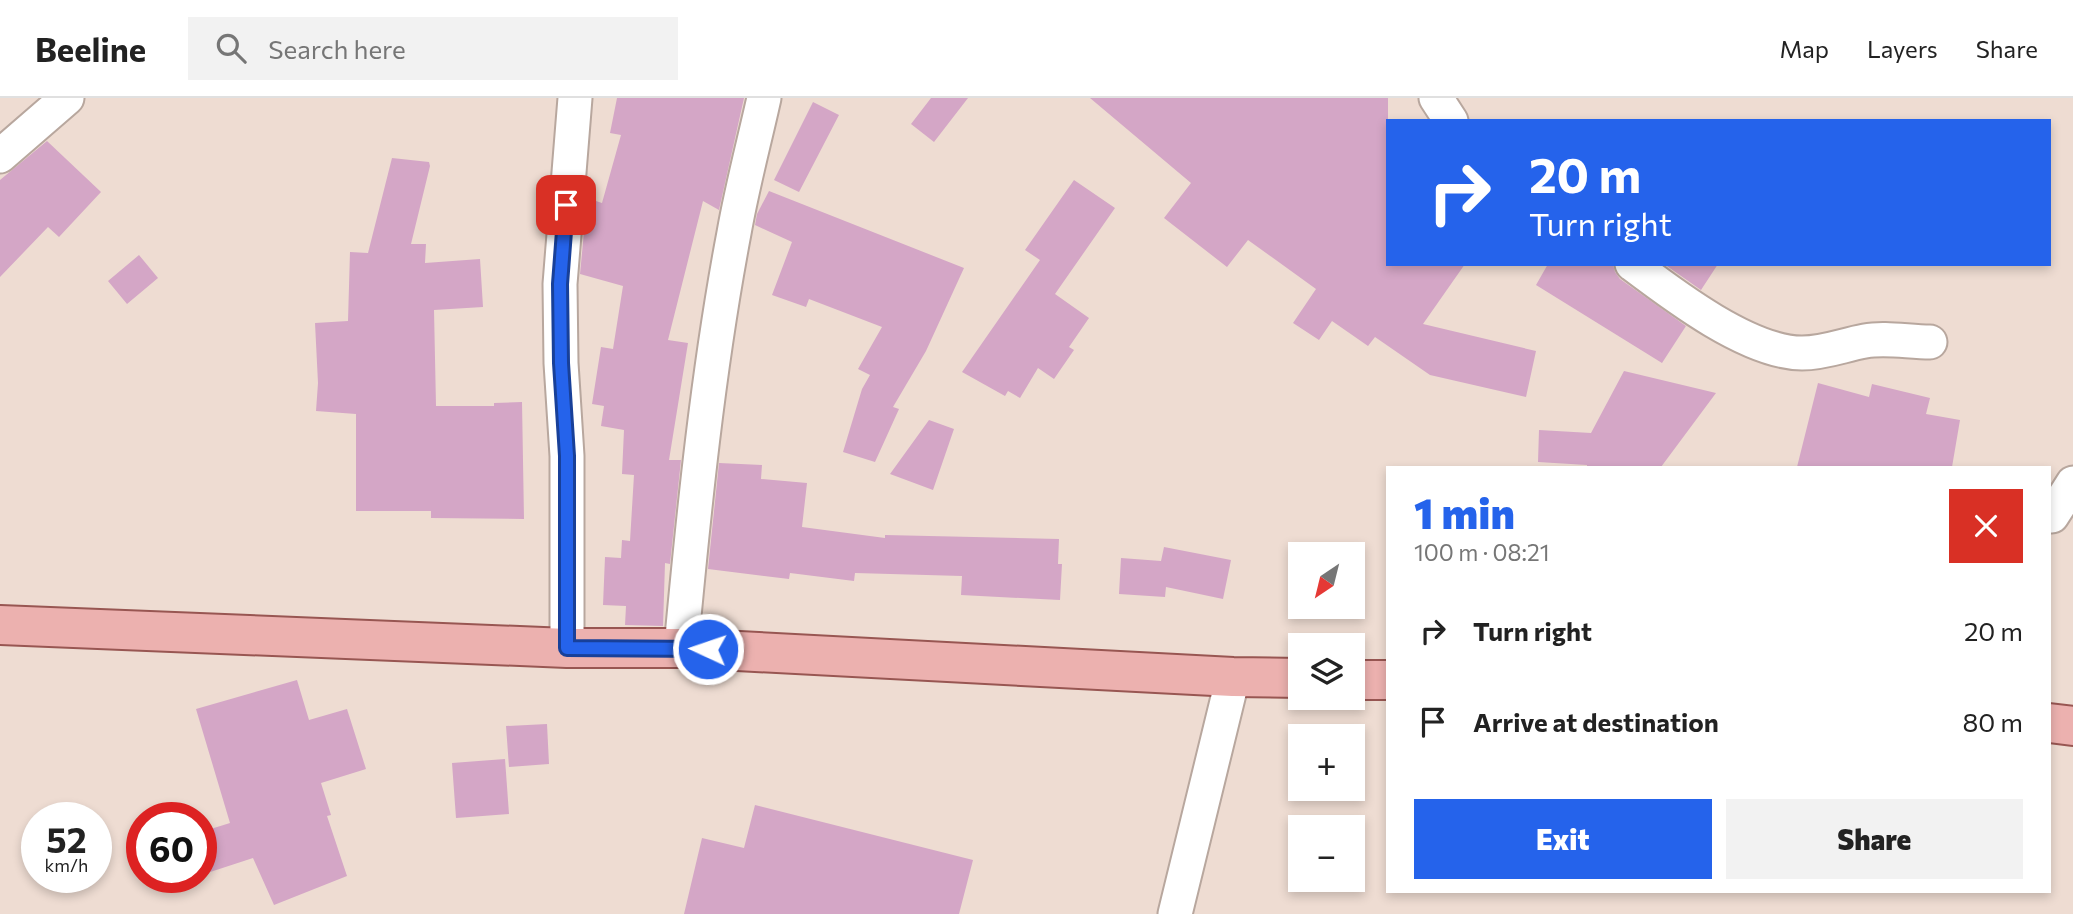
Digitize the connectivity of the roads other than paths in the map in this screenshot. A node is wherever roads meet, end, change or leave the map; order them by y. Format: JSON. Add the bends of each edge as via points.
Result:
{"nodes":[{"id":1,"x":67,"y":98,"type":"edge"},
{"id":2,"x":575,"y":98,"type":"edge"},
{"id":3,"x":764,"y":98,"type":"edge"},
{"id":4,"x":1436,"y":98,"type":"edge"},
{"id":5,"x":1450,"y":119,"type":"edge"},
{"id":6,"x":0,"y":156,"type":"edge"},
{"id":7,"x":1635,"y":266,"type":"edge"},
{"id":8,"x":1930,"y":342,"type":"dead end"},
{"id":9,"x":2073,"y":483,"type":"edge"},
{"id":10,"x":2052,"y":516,"type":"dead end"},
{"id":11,"x":0,"y":625,"type":"edge"},
{"id":12,"x":567,"y":648,"type":"junction"},
{"id":13,"x":681,"y":648,"type":"junction"},
{"id":14,"x":1233,"y":677,"type":"junction"},
{"id":15,"x":1288,"y":678,"type":"edge"},
{"id":16,"x":1365,"y":680,"type":"edge"},
{"id":17,"x":1386,"y":680,"type":"edge"},
{"id":18,"x":2051,"y":723,"type":"edge"},
{"id":19,"x":2073,"y":726,"type":"edge"},
{"id":20,"x":1175,"y":914,"type":"edge"}],
"edges":[{"from":1,"to":6,"type":"street"},
{"from":2,"to":12,"type":"street","via":[[560,284],[567,456]]},
{"from":3,"to":13,"type":"street","via":[[734,232],[693,517]]},
{"from":4,"to":5,"type":"street"},
{"from":7,"to":8,"type":"street","via":[[1690,307],[1764,346],[1798,353],[1827,352],[1867,340]]},
{"from":9,"to":10,"type":"street"},
{"from":11,"to":12,"type":"main road"},
{"from":12,"to":13,"type":"main road"},
{"from":13,"to":14,"type":"main road"},
{"from":14,"to":15,"type":"main road"},
{"from":14,"to":20,"type":"street"},
{"from":16,"to":17,"type":"main road"},
{"from":18,"to":19,"type":"main road"}]}
